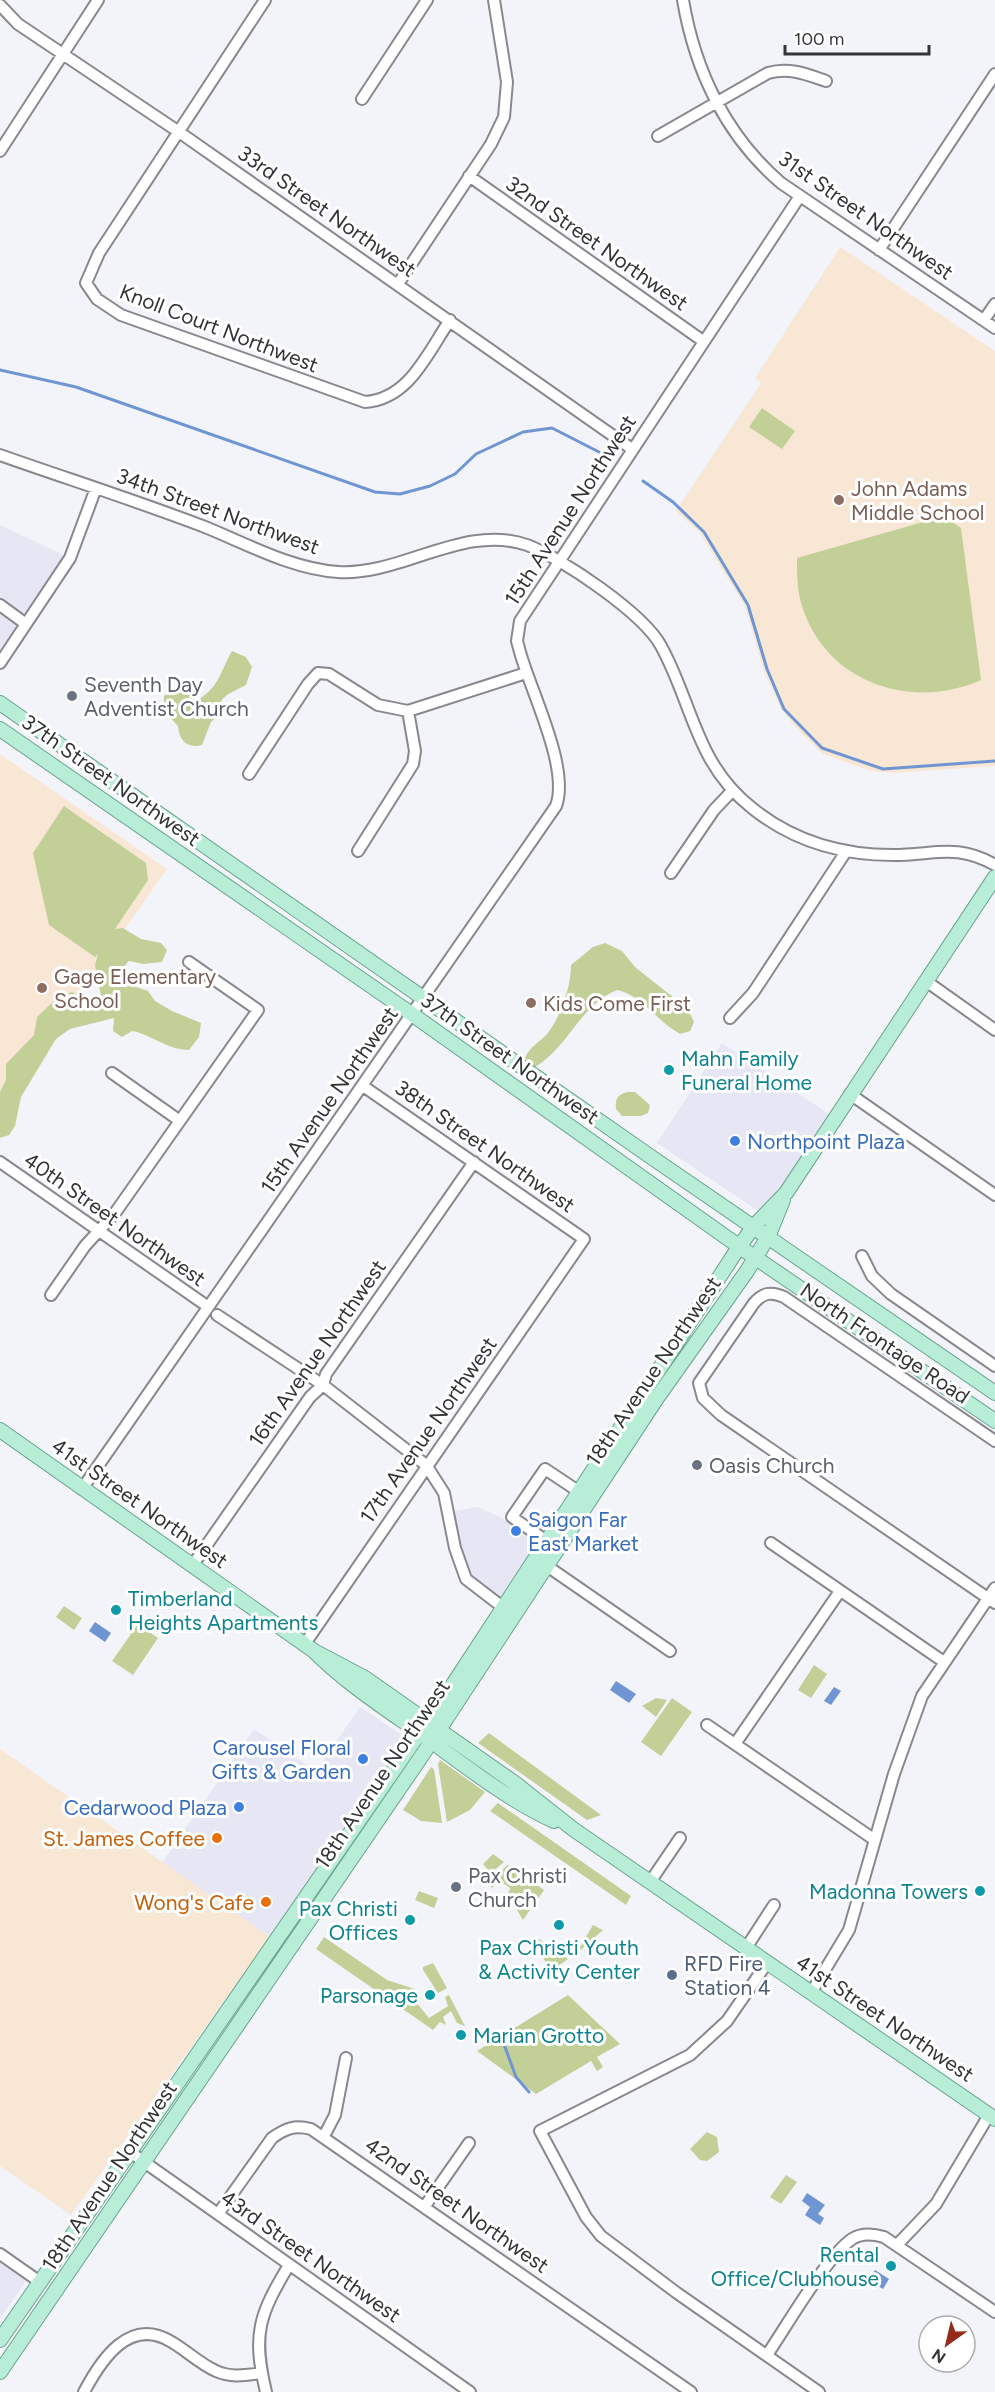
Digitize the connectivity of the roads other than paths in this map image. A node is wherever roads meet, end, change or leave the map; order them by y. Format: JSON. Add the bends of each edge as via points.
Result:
{"nodes":[{"id":1,"x":98,"y":0,"type":"edge"},
{"id":2,"x":265,"y":0,"type":"edge"},
{"id":3,"x":427,"y":0,"type":"edge"},
{"id":4,"x":494,"y":0,"type":"edge"},
{"id":5,"x":684,"y":0,"type":"edge"},
{"id":6,"x":0,"y":5,"type":"edge"},
{"id":7,"x":63,"y":55,"type":"junction"},
{"id":8,"x":995,"y":74,"type":"edge"},
{"id":9,"x":826,"y":81,"type":"dead end"},
{"id":10,"x":362,"y":99,"type":"dead end"},
{"id":11,"x":716,"y":101,"type":"junction"},
{"id":12,"x":179,"y":132,"type":"junction"},
{"id":13,"x":658,"y":136,"type":"dead end"},
{"id":14,"x":0,"y":151,"type":"edge"},
{"id":15,"x":469,"y":177,"type":"junction"},
{"id":16,"x":800,"y":196,"type":"junction"},
{"id":17,"x":879,"y":250,"type":"junction"},
{"id":18,"x":398,"y":284,"type":"junction"},
{"id":19,"x":995,"y":303,"type":"edge"},
{"id":20,"x":450,"y":320,"type":"junction"},
{"id":21,"x":984,"y":320,"type":"junction"},
{"id":22,"x":995,"y":328,"type":"edge"},
{"id":23,"x":703,"y":341,"type":"junction"},
{"id":24,"x":632,"y":449,"type":"junction"},
{"id":25,"x":0,"y":455,"type":"edge"},
{"id":26,"x":96,"y":488,"type":"junction"},
{"id":27,"x":558,"y":561,"type":"junction"},
{"id":28,"x":0,"y":605,"type":"edge"},
{"id":29,"x":26,"y":624,"type":"junction"},
{"id":30,"x":0,"y":663,"type":"edge"},
{"id":31,"x":526,"y":673,"type":"junction"},
{"id":32,"x":0,"y":703,"type":"edge"},
{"id":33,"x":408,"y":711,"type":"junction"},
{"id":34,"x":0,"y":729,"type":"edge"},
{"id":35,"x":249,"y":774,"type":"dead end"},
{"id":36,"x":732,"y":791,"type":"junction"},
{"id":37,"x":358,"y":851,"type":"dead end"},
{"id":38,"x":846,"y":853,"type":"junction"},
{"id":39,"x":995,"y":866,"type":"edge"},
{"id":40,"x":671,"y":873,"type":"dead end"},
{"id":41,"x":995,"y":877,"type":"edge"},
{"id":42,"x":189,"y":962,"type":"dead end"},
{"id":43,"x":926,"y":981,"type":"junction"},
{"id":44,"x":425,"y":998,"type":"junction"},
{"id":45,"x":413,"y":1015,"type":"junction"},
{"id":46,"x":730,"y":1018,"type":"dead end"},
{"id":47,"x":995,"y":1030,"type":"edge"},
{"id":48,"x":112,"y":1073,"type":"dead end"},
{"id":49,"x":363,"y":1086,"type":"junction"},
{"id":50,"x":850,"y":1094,"type":"junction"},
{"id":51,"x":180,"y":1121,"type":"junction"},
{"id":52,"x":0,"y":1162,"type":"edge"},
{"id":53,"x":474,"y":1162,"type":"junction"},
{"id":54,"x":786,"y":1193,"type":"junction"},
{"id":55,"x":995,"y":1195,"type":"edge"},
{"id":56,"x":754,"y":1226,"type":"junction"},
{"id":57,"x":99,"y":1232,"type":"junction"},
{"id":58,"x":768,"y":1236,"type":"junction"},
{"id":59,"x":584,"y":1239,"type":"joint"},
{"id":60,"x":739,"y":1247,"type":"junction"},
{"id":61,"x":862,"y":1256,"type":"dead end"},
{"id":62,"x":755,"y":1257,"type":"junction"},
{"id":63,"x":51,"y":1295,"type":"dead end"},
{"id":64,"x":207,"y":1306,"type":"junction"},
{"id":65,"x":217,"y":1315,"type":"dead end"},
{"id":66,"x":995,"y":1366,"type":"edge"},
{"id":67,"x":323,"y":1385,"type":"junction"},
{"id":68,"x":995,"y":1393,"type":"edge"},
{"id":69,"x":995,"y":1421,"type":"edge"},
{"id":70,"x":0,"y":1431,"type":"edge"},
{"id":71,"x":995,"y":1442,"type":"edge"},
{"id":72,"x":426,"y":1465,"type":"junction"},
{"id":73,"x":82,"y":1488,"type":"junction"},
{"id":74,"x":581,"y":1493,"type":"junction"},
{"id":75,"x":548,"y":1542,"type":"junction"},
{"id":76,"x":771,"y":1543,"type":"dead end"},
{"id":77,"x":192,"y":1566,"type":"junction"},
{"id":78,"x":547,"y":1566,"type":"junction"},
{"id":79,"x":995,"y":1587,"type":"edge"},
{"id":80,"x":840,"y":1591,"type":"junction"},
{"id":81,"x":991,"y":1601,"type":"edge"},
{"id":82,"x":509,"y":1612,"type":"junction"},
{"id":83,"x":309,"y":1648,"type":"junction"},
{"id":84,"x":670,"y":1651,"type":"dead end"},
{"id":85,"x":944,"y":1662,"type":"junction"},
{"id":86,"x":707,"y":1725,"type":"dead end"},
{"id":87,"x":423,"y":1726,"type":"junction"},
{"id":88,"x":435,"y":1736,"type":"junction"},
{"id":89,"x":735,"y":1744,"type":"junction"},
{"id":90,"x":680,"y":1838,"type":"dead end"},
{"id":91,"x":875,"y":1840,"type":"junction"},
{"id":92,"x":650,"y":1882,"type":"junction"},
{"id":93,"x":774,"y":1905,"type":"dead end"},
{"id":94,"x":746,"y":1948,"type":"junction"},
{"id":95,"x":767,"y":1963,"type":"junction"},
{"id":96,"x":811,"y":1993,"type":"junction"},
{"id":97,"x":346,"y":2058,"type":"dead end"},
{"id":98,"x":992,"y":2117,"type":"edge"},
{"id":99,"x":324,"y":2136,"type":"junction"},
{"id":100,"x":469,"y":2143,"type":"dead end"},
{"id":101,"x":130,"y":2152,"type":"junction"},
{"id":102,"x":145,"y":2163,"type":"junction"},
{"id":103,"x":425,"y":2206,"type":"junction"},
{"id":104,"x":218,"y":2214,"type":"junction"},
{"id":105,"x":897,"y":2245,"type":"junction"},
{"id":106,"x":1,"y":2258,"type":"edge"},
{"id":107,"x":289,"y":2265,"type":"junction"},
{"id":108,"x":40,"y":2282,"type":"junction"},
{"id":109,"x":995,"y":2312,"type":"edge"},
{"id":110,"x":27,"y":2334,"type":"junction"},
{"id":111,"x":0,"y":2340,"type":"edge"},
{"id":112,"x":766,"y":2355,"type":"junction"},
{"id":113,"x":0,"y":2372,"type":"edge"},
{"id":114,"x":261,"y":2373,"type":"junction"},
{"id":115,"x":84,"y":2392,"type":"edge"},
{"id":116,"x":266,"y":2392,"type":"edge"},
{"id":117,"x":470,"y":2392,"type":"edge"},
{"id":118,"x":691,"y":2392,"type":"edge"},
{"id":119,"x":819,"y":2392,"type":"edge"}],
"edges":[{"from":1,"to":7,"type":"street"},
{"from":2,"to":12,"type":"street"},
{"from":3,"to":10,"type":"street"},
{"from":4,"to":15,"type":"street","via":[[507,101],[499,130]]},
{"from":5,"to":11,"type":"street","name":"31st Street Northwest","via":[[694,50]]},
{"from":6,"to":7,"type":"street","name":"33rd Street Northwest","via":[[18,24]]},
{"from":7,"to":12,"type":"street","name":"33rd Street Northwest"},
{"from":7,"to":14,"type":"street"},
{"from":8,"to":17,"type":"street"},
{"from":9,"to":11,"type":"street","via":[[780,69]]},
{"from":11,"to":13,"type":"street"},
{"from":11,"to":16,"type":"street","name":"31st Street Northwest","via":[[751,154]]},
{"from":12,"to":18,"type":"street","name":"33rd Street Northwest"},
{"from":12,"to":20,"type":"street","name":"Knoll Court Northwest","via":[[90,269],[86,283],[108,308],[364,402],[395,394]]},
{"from":15,"to":18,"type":"street"},
{"from":15,"to":23,"type":"street","name":"32nd Street Northwest"},
{"from":16,"to":17,"type":"street","name":"31st Street Northwest"},
{"from":16,"to":23,"type":"street","name":"15th Avenue Northwest"},
{"from":17,"to":21,"type":"street","name":"31st Street Northwest"},
{"from":18,"to":20,"type":"street","name":"33rd Street Northwest"},
{"from":19,"to":21,"type":"street"},
{"from":20,"to":24,"type":"street","name":"33rd Street Northwest"},
{"from":21,"to":22,"type":"street","name":"31st Street Northwest"},
{"from":23,"to":24,"type":"street","name":"15th Avenue Northwest"},
{"from":24,"to":27,"type":"street","name":"15th Avenue Northwest"},
{"from":25,"to":26,"type":"street","name":"34th Street Northwest"},
{"from":26,"to":27,"type":"street","name":"34th Street Northwest","via":[[290,561],[324,570],[373,569],[488,540],[519,543]]},
{"from":26,"to":29,"type":"street","via":[[70,558]]},
{"from":27,"to":31,"type":"street","name":"15th Avenue Northwest","via":[[520,621],[517,641]]},
{"from":27,"to":36,"type":"street","name":"34th Street Northwest","via":[[634,614],[654,635],[702,746]]},
{"from":28,"to":29,"type":"street"},
{"from":29,"to":30,"type":"street"},
{"from":31,"to":33,"type":"street"},
{"from":31,"to":44,"type":"street","name":"15th Avenue Northwest","via":[[558,765],[559,800]]},
{"from":32,"to":44,"type":"main road","name":"37th Street Northwest"},
{"from":33,"to":35,"type":"street","via":[[378,705],[329,674],[318,673]]},
{"from":33,"to":37,"type":"street","via":[[415,752],[413,764]]},
{"from":34,"to":45,"type":"main road","name":"37th Street Northwest"},
{"from":36,"to":38,"type":"street","name":"34th Street Northwest","via":[[785,830]]},
{"from":36,"to":40,"type":"street","via":[[714,810]]},
{"from":38,"to":39,"type":"street","name":"34th Street Northwest","via":[[965,851]]},
{"from":38,"to":46,"type":"street","via":[[753,993]]},
{"from":41,"to":43,"type":"main road","name":"18th Avenue Northwest"},
{"from":42,"to":51,"type":"street","via":[[258,1010]]},
{"from":43,"to":47,"type":"street"},
{"from":43,"to":50,"type":"main road","name":"18th Avenue Northwest"},
{"from":44,"to":45,"type":"street","name":"15th Avenue Northwest"},
{"from":44,"to":56,"type":"main road","name":"37th Street Northwest"},
{"from":45,"to":49,"type":"street","name":"15th Avenue Northwest"},
{"from":45,"to":60,"type":"main road","name":"37th Street Northwest"},
{"from":48,"to":51,"type":"street"},
{"from":49,"to":53,"type":"street","name":"38th Street Northwest"},
{"from":49,"to":64,"type":"street","name":"15th Avenue Northwest"},
{"from":50,"to":54,"type":"main road","name":"18th Avenue Northwest"},
{"from":50,"to":55,"type":"street"},
{"from":51,"to":57,"type":"street"},
{"from":52,"to":57,"type":"street","name":"40th Street Northwest"},
{"from":53,"to":59,"type":"street","name":"38th Street Northwest"},
{"from":53,"to":67,"type":"street","name":"16th Avenue Northwest","via":[[326,1374]]},
{"from":54,"to":56,"type":"main road","name":"18th Avenue Northwest"},
{"from":54,"to":58,"type":"main road","name":"18th Avenue Northwest"},
{"from":56,"to":58,"type":"main road","name":"37th Street Northwest"},
{"from":56,"to":60,"type":"main road","name":"18th Avenue Northwest"},
{"from":57,"to":63,"type":"street"},
{"from":57,"to":64,"type":"street","name":"40th Street Northwest"},
{"from":58,"to":62,"type":"main road","name":"18th Avenue Northwest"},
{"from":58,"to":68,"type":"main road","name":"37th Street Northwest"},
{"from":59,"to":72,"type":"street","name":"17th Avenue Northwest"},
{"from":60,"to":62,"type":"main road","name":"37th Street Northwest"},
{"from":60,"to":74,"type":"main road","name":"18th Avenue Northwest"},
{"from":61,"to":66,"type":"street","via":[[872,1276],[891,1294]]},
{"from":62,"to":69,"type":"main road","name":"37th Street Northwest"},
{"from":62,"to":78,"type":"main road","name":"18th Avenue Northwest"},
{"from":64,"to":73,"type":"street","name":"15th Avenue Northwest"},
{"from":65,"to":67,"type":"street"},
{"from":67,"to":72,"type":"street"},
{"from":67,"to":77,"type":"street","name":"16th Avenue Northwest","via":[[310,1396]]},
{"from":70,"to":73,"type":"main road","name":"41st Street Northwest"},
{"from":71,"to":81,"type":"street","name":"North Frontage Road","via":[[784,1297],[772,1293],[756,1300],[702,1378],[700,1393],[721,1415]]},
{"from":72,"to":82,"type":"street","via":[[444,1493],[462,1571],[474,1587]]},
{"from":72,"to":83,"type":"street","name":"17th Avenue Northwest"},
{"from":73,"to":77,"type":"main road","name":"41st Street Northwest"},
{"from":74,"to":75,"type":"main road","name":"18th Avenue Northwest"},
{"from":74,"to":75,"type":"street","via":[[545,1468],[512,1517]]},
{"from":75,"to":82,"type":"main road","name":"18th Avenue Northwest"},
{"from":76,"to":80,"type":"street"},
{"from":77,"to":83,"type":"main road","name":"41st Street Northwest"},
{"from":78,"to":82,"type":"main road","name":"18th Avenue Northwest"},
{"from":78,"to":84,"type":"street"},
{"from":79,"to":81,"type":"street"},
{"from":80,"to":85,"type":"street"},
{"from":80,"to":89,"type":"street"},
{"from":81,"to":85,"type":"street"},
{"from":82,"to":87,"type":"main road","name":"18th Avenue Northwest"},
{"from":82,"to":88,"type":"main road","name":"18th Avenue Northwest"},
{"from":83,"to":87,"type":"main road","name":"41st Street Northwest","via":[[347,1681]]},
{"from":85,"to":91,"type":"street","via":[[918,1706]]},
{"from":86,"to":89,"type":"street"},
{"from":87,"to":88,"type":"main road","name":"41st Street Northwest"},
{"from":87,"to":101,"type":"main road","name":"18th Avenue Northwest"},
{"from":88,"to":92,"type":"main road","name":"41st Street Northwest","via":[[509,1795],[573,1829]]},
{"from":88,"to":102,"type":"main road","name":"18th Avenue Northwest","via":[[226,2037]]},
{"from":89,"to":91,"type":"street"},
{"from":90,"to":92,"type":"street"},
{"from":91,"to":96,"type":"street","via":[[849,1930]]},
{"from":92,"to":94,"type":"main road","name":"41st Street Northwest"},
{"from":93,"to":94,"type":"street"},
{"from":94,"to":95,"type":"main road","name":"41st Street Northwest"},
{"from":95,"to":96,"type":"main road","name":"41st Street Northwest"},
{"from":95,"to":112,"type":"street","via":[[728,2021],[699,2048],[540,2132],[586,2217],[601,2236]]},
{"from":96,"to":98,"type":"main road","name":"41st Street Northwest"},
{"from":97,"to":99,"type":"street","via":[[339,2100]]},
{"from":98,"to":105,"type":"street","via":[[936,2204]]},
{"from":99,"to":103,"type":"street","name":"42nd Street Northwest"},
{"from":99,"to":104,"type":"street","name":"42nd Street Northwest","via":[[298,2126],[272,2138]]},
{"from":100,"to":103,"type":"street"},
{"from":101,"to":102,"type":"street","name":"43rd Street Northwest"},
{"from":101,"to":108,"type":"main road","name":"18th Avenue Northwest"},
{"from":102,"to":104,"type":"street","name":"43rd Street Northwest"},
{"from":102,"to":110,"type":"main road","name":"18th Avenue Northwest"},
{"from":103,"to":118,"type":"street","name":"42nd Street Northwest"},
{"from":104,"to":107,"type":"street","name":"43rd Street Northwest"},
{"from":105,"to":109,"type":"street"},
{"from":105,"to":112,"type":"street","via":[[878,2235],[852,2240],[829,2264]]},
{"from":106,"to":108,"type":"street"},
{"from":107,"to":114,"type":"street","via":[[262,2317],[258,2338]]},
{"from":107,"to":117,"type":"street","name":"43rd Street Northwest"},
{"from":108,"to":110,"type":"main road","via":[[39,2295],[26,2321]]},
{"from":108,"to":111,"type":"main road","name":"18th Avenue Northwest"},
{"from":110,"to":113,"type":"main road","name":"18th Avenue Northwest"},
{"from":112,"to":119,"type":"street"},
{"from":114,"to":115,"type":"street","via":[[236,2376],[217,2372],[171,2341],[155,2334],[139,2334],[116,2346]]},
{"from":114,"to":116,"type":"street"}]}
